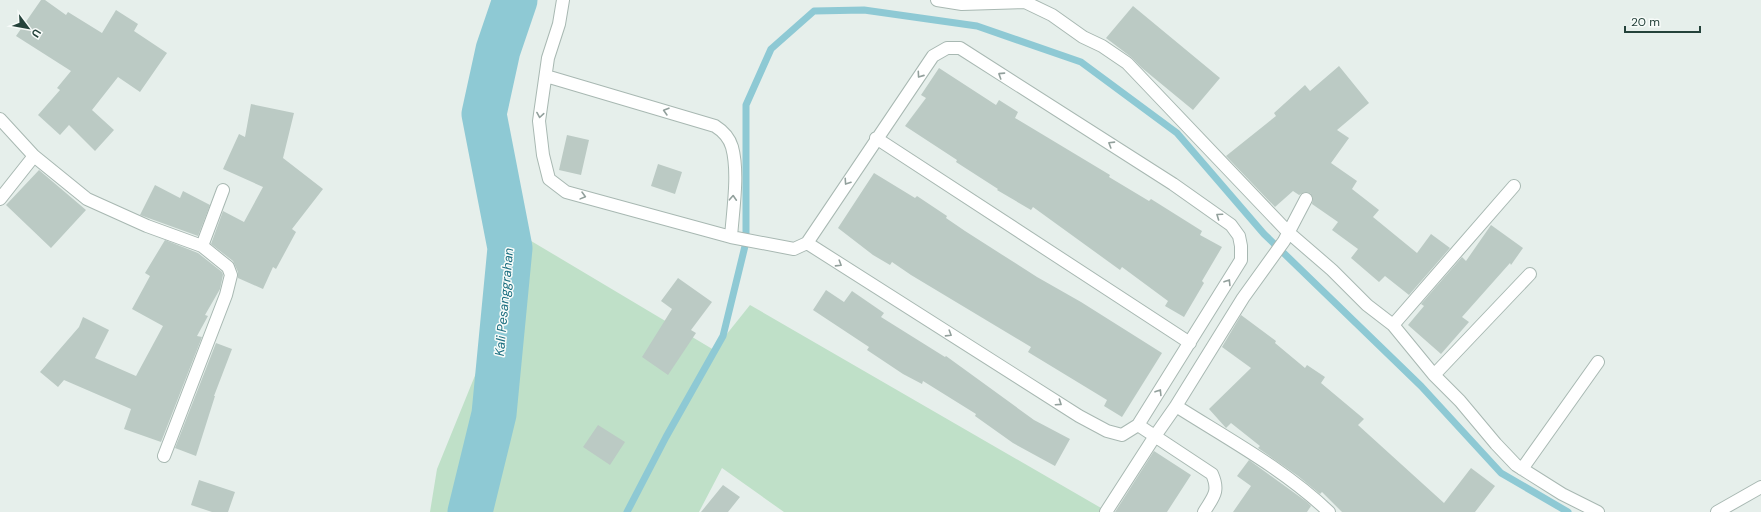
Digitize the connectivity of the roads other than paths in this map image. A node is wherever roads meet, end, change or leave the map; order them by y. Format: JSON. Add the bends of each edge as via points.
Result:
{"nodes":[{"id":1,"x":563,"y":0,"type":"edge"},
{"id":2,"x":937,"y":0,"type":"edge"},
{"id":3,"x":1026,"y":1,"type":"edge"},
{"id":4,"x":546,"y":76,"type":"junction"},
{"id":5,"x":0,"y":119,"type":"edge"},
{"id":6,"x":876,"y":138,"type":"junction"},
{"id":7,"x":34,"y":156,"type":"junction"},
{"id":8,"x":1514,"y":186,"type":"dead end"},
{"id":9,"x":223,"y":190,"type":"dead end"},
{"id":10,"x":0,"y":199,"type":"edge"},
{"id":11,"x":1306,"y":199,"type":"dead end"},
{"id":12,"x":1286,"y":236,"type":"junction"},
{"id":13,"x":735,"y":237,"type":"junction"},
{"id":14,"x":806,"y":243,"type":"junction"},
{"id":15,"x":202,"y":246,"type":"junction"},
{"id":16,"x":1530,"y":274,"type":"dead end"},
{"id":17,"x":1393,"y":325,"type":"junction"},
{"id":18,"x":1190,"y":342,"type":"junction"},
{"id":19,"x":1598,"y":362,"type":"dead end"},
{"id":20,"x":1434,"y":375,"type":"junction"},
{"id":21,"x":1176,"y":406,"type":"junction"},
{"id":22,"x":1138,"y":425,"type":"junction"},
{"id":23,"x":1155,"y":436,"type":"junction"},
{"id":24,"x":164,"y":456,"type":"dead end"},
{"id":25,"x":1522,"y":469,"type":"junction"},
{"id":26,"x":1761,"y":487,"type":"edge"},
{"id":27,"x":1106,"y":512,"type":"edge"},
{"id":28,"x":1204,"y":512,"type":"edge"},
{"id":29,"x":1329,"y":512,"type":"edge"},
{"id":30,"x":1598,"y":512,"type":"edge"},
{"id":31,"x":1717,"y":512,"type":"edge"}],
"edges":[{"from":1,"to":4,"type":"street"},
{"from":2,"to":3,"type":"street","via":[[962,4]]},
{"from":3,"to":12,"type":"street","via":[[1127,63]]},
{"from":13,"to":4,"type":"street","one_way":true,"via":[[735,166],[732,146],[724,132],[715,126]]},
{"from":4,"to":13,"type":"street","one_way":true,"via":[[539,122],[549,179],[566,192]]},
{"from":5,"to":7,"type":"street"},
{"from":6,"to":14,"type":"street","one_way":true},
{"from":6,"to":18,"type":"street"},
{"from":18,"to":6,"type":"street","one_way":true,"via":[[1241,260],[1241,246],[1239,236],[1231,225],[1173,184],[960,48],[947,48],[932,56]]},
{"from":7,"to":10,"type":"street"},
{"from":7,"to":15,"type":"street","via":[[87,199],[147,226]]},
{"from":8,"to":17,"type":"street"},
{"from":9,"to":15,"type":"street"},
{"from":11,"to":12,"type":"street"},
{"from":12,"to":17,"type":"street","via":[[1332,270],[1367,305]]},
{"from":12,"to":21,"type":"street","via":[[1243,298]]},
{"from":13,"to":14,"type":"street","via":[[794,249]]},
{"from":14,"to":22,"type":"street","one_way":true,"via":[[1106,432],[1122,435]]},
{"from":15,"to":24,"type":"street","via":[[228,267],[231,275],[226,295]]},
{"from":16,"to":20,"type":"street"},
{"from":17,"to":20,"type":"street"},
{"from":22,"to":18,"type":"street","one_way":true},
{"from":19,"to":25,"type":"street"},
{"from":20,"to":25,"type":"street"},
{"from":21,"to":23,"type":"street"},
{"from":21,"to":29,"type":"street","via":[[1266,462],[1310,494]]},
{"from":22,"to":23,"type":"street"},
{"from":23,"to":27,"type":"street"},
{"from":23,"to":28,"type":"street","via":[[1212,474],[1216,484],[1214,494]]},
{"from":25,"to":30,"type":"street","via":[[1562,494]]},
{"from":26,"to":31,"type":"street"}]}
